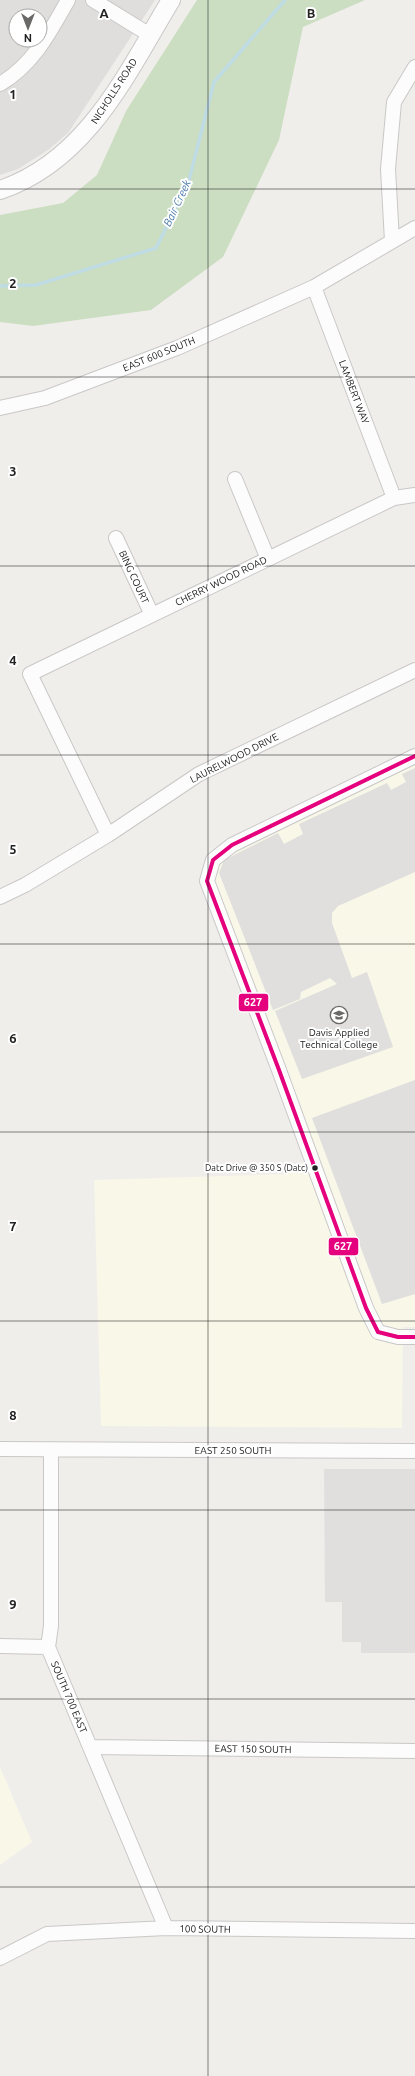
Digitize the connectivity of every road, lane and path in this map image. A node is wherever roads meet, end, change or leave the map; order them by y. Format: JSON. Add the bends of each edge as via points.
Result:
{"nodes":[{"id":1,"x":68,"y":0,"type":"edge"},
{"id":2,"x":93,"y":0,"type":"edge"},
{"id":3,"x":171,"y":0,"type":"edge"},
{"id":4,"x":150,"y":35,"type":"junction"},
{"id":5,"x":415,"y":67,"type":"edge"},
{"id":6,"x":0,"y":84,"type":"edge"},
{"id":7,"x":0,"y":190,"type":"edge"},
{"id":8,"x":415,"y":228,"type":"edge"},
{"id":9,"x":392,"y":241,"type":"junction"},
{"id":10,"x":314,"y":287,"type":"junction"},
{"id":11,"x":0,"y":408,"type":"edge"},
{"id":12,"x":234,"y":479,"type":"dead end"},
{"id":13,"x":415,"y":495,"type":"edge"},
{"id":14,"x":394,"y":498,"type":"junction"},
{"id":15,"x":116,"y":538,"type":"dead end"},
{"id":16,"x":268,"y":558,"type":"junction"},
{"id":17,"x":152,"y":615,"type":"junction"},
{"id":18,"x":415,"y":670,"type":"edge"},
{"id":19,"x":415,"y":756,"type":"edge"},
{"id":20,"x":108,"y":835,"type":"junction"},
{"id":21,"x":0,"y":896,"type":"edge"},
{"id":22,"x":415,"y":1337,"type":"edge"},
{"id":23,"x":0,"y":1449,"type":"edge"},
{"id":24,"x":51,"y":1450,"type":"junction"},
{"id":25,"x":415,"y":1451,"type":"edge"},
{"id":26,"x":0,"y":1646,"type":"edge"},
{"id":27,"x":48,"y":1647,"type":"junction"},
{"id":28,"x":90,"y":1747,"type":"junction"},
{"id":29,"x":415,"y":1751,"type":"edge"},
{"id":30,"x":166,"y":1928,"type":"junction"},
{"id":31,"x":415,"y":1931,"type":"edge"},
{"id":32,"x":0,"y":1958,"type":"edge"}],
"edges":[{"from":1,"to":6,"type":"street","via":[[33,57]]},
{"from":2,"to":4,"type":"street"},
{"from":3,"to":4,"type":"street","name":"NICHOLLS ROAD"},
{"from":4,"to":7,"type":"street","name":"NICHOLLS ROAD","via":[[101,113],[77,142],[37,172]]},
{"from":5,"to":9,"type":"street","via":[[394,102],[388,169]]},
{"from":8,"to":9,"type":"street","name":"EAST 600 SOUTH"},
{"from":9,"to":10,"type":"street","name":"EAST 600 SOUTH"},
{"from":10,"to":11,"type":"street","name":"EAST 600 SOUTH","via":[[177,348],[45,398]]},
{"from":10,"to":14,"type":"street","name":"LAMBERT WAY"},
{"from":12,"to":16,"type":"street"},
{"from":13,"to":14,"type":"street","name":"CHERRY WOOD ROAD"},
{"from":14,"to":16,"type":"street","name":"CHERRY WOOD ROAD"},
{"from":15,"to":17,"type":"street","name":"BING COURT"},
{"from":16,"to":17,"type":"street","name":"CHERRY WOOD ROAD"},
{"from":17,"to":20,"type":"street","name":"CHERRY WOOD ROAD","via":[[30,674]]},
{"from":18,"to":20,"type":"street","name":"LAURELWOOD DRIVE","via":[[199,774]]},
{"from":19,"to":22,"type":"street","via":[[232,845],[213,860],[207,881],[366,1308],[378,1332],[398,1337]]},
{"from":20,"to":21,"type":"street","name":"LAURELWOOD DRIVE","via":[[25,885]]},
{"from":23,"to":24,"type":"street","name":"EAST 250 SOUTH"},
{"from":24,"to":25,"type":"street","name":"EAST 250 SOUTH"},
{"from":24,"to":27,"type":"street","via":[[52,1626]]},
{"from":26,"to":27,"type":"street"},
{"from":27,"to":28,"type":"street","name":"SOUTH 700 EAST"},
{"from":28,"to":29,"type":"street","name":"EAST 150 SOUTH"},
{"from":28,"to":30,"type":"street","name":"SOUTH 700 EAST"},
{"from":30,"to":31,"type":"street","name":"100 SOUTH"},
{"from":30,"to":32,"type":"street","name":"100 SOUTH","via":[[47,1934]]}]}
